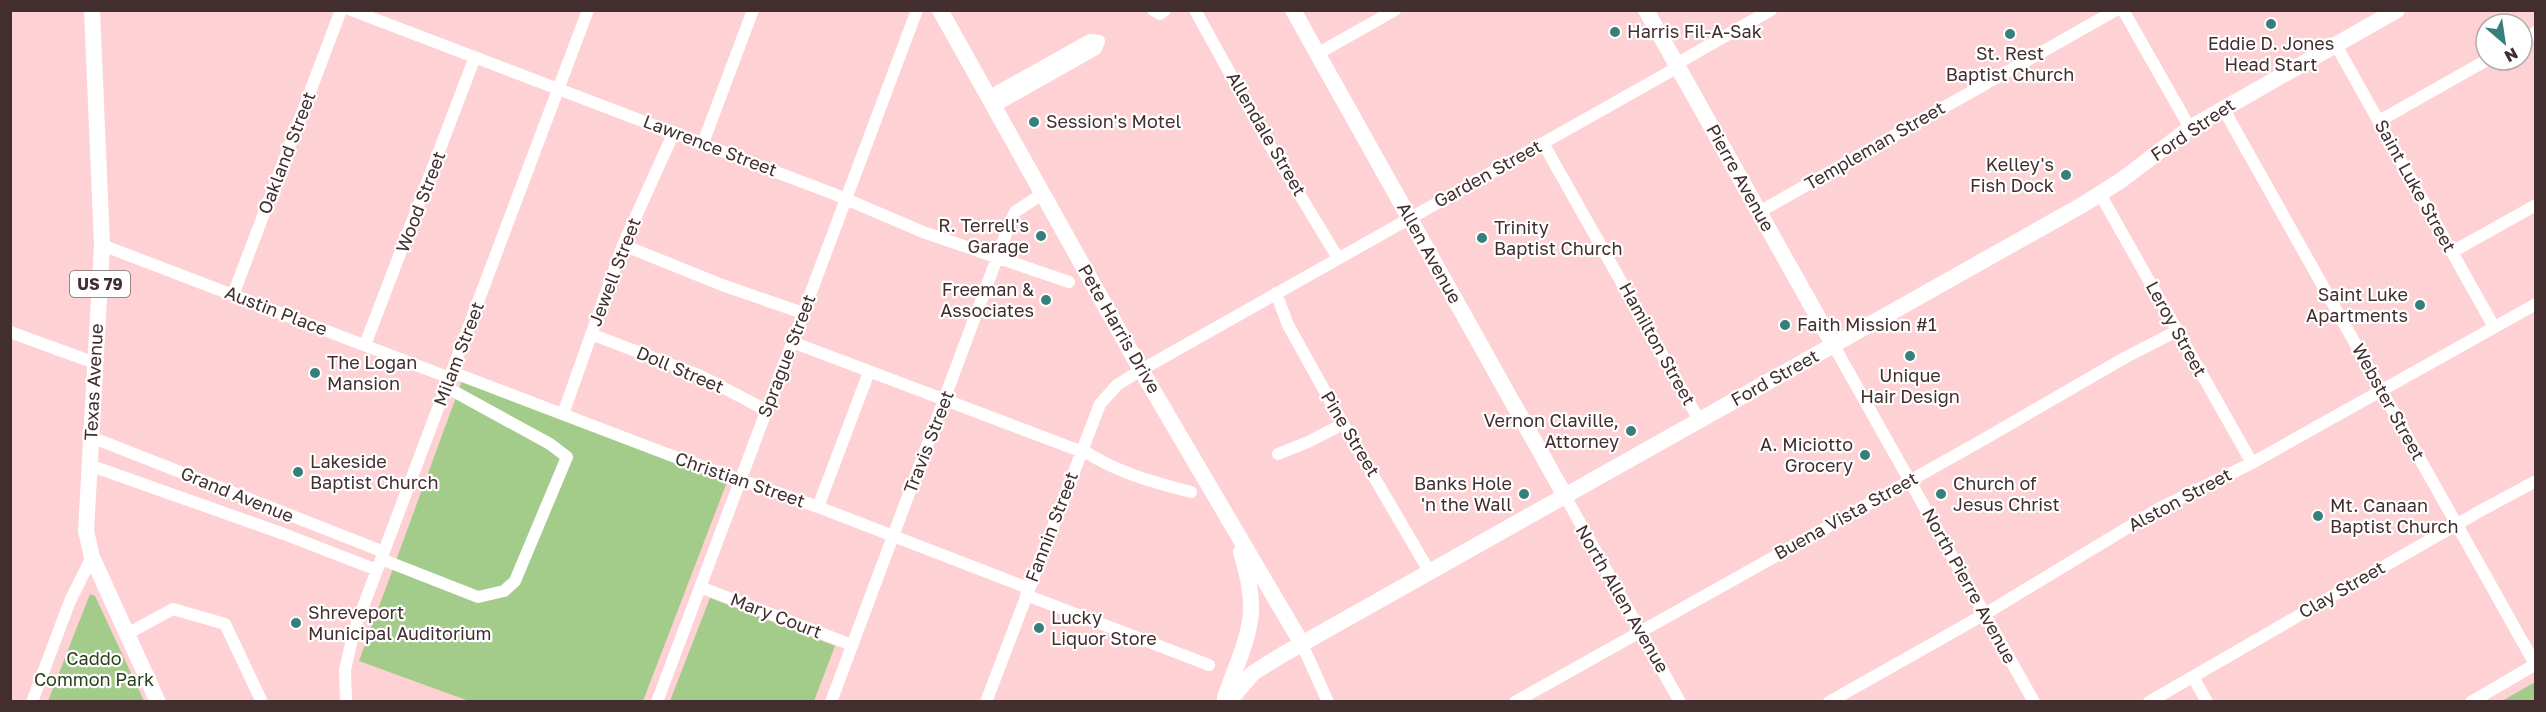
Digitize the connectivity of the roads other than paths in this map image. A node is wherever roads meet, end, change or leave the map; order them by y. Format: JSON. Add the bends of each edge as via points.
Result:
{"nodes":[{"id":1,"x":92,"y":10,"type":"edge"},
{"id":2,"x":341,"y":10,"type":"edge"},
{"id":3,"x":351,"y":10,"type":"edge"},
{"id":4,"x":588,"y":10,"type":"edge"},
{"id":5,"x":753,"y":10,"type":"edge"},
{"id":6,"x":917,"y":10,"type":"edge"},
{"id":7,"x":940,"y":10,"type":"edge"},
{"id":8,"x":1153,"y":10,"type":"edge"},
{"id":9,"x":1165,"y":10,"type":"edge"},
{"id":10,"x":1195,"y":10,"type":"edge"},
{"id":11,"x":1293,"y":10,"type":"edge"},
{"id":12,"x":1395,"y":10,"type":"edge"},
{"id":13,"x":1646,"y":10,"type":"edge"},
{"id":14,"x":1771,"y":10,"type":"edge"},
{"id":15,"x":2116,"y":10,"type":"edge"},
{"id":16,"x":2123,"y":10,"type":"edge"},
{"id":17,"x":2397,"y":10,"type":"edge"},
{"id":18,"x":2336,"y":45,"type":"junction"},
{"id":19,"x":1317,"y":54,"type":"junction"},
{"id":20,"x":475,"y":57,"type":"junction"},
{"id":21,"x":1677,"y":66,"type":"junction"},
{"id":22,"x":2474,"y":67,"type":"edge"},
{"id":23,"x":558,"y":89,"type":"junction"},
{"id":24,"x":991,"y":102,"type":"junction"},
{"id":25,"x":2223,"y":108,"type":"junction"},
{"id":26,"x":2379,"y":121,"type":"junction"},
{"id":27,"x":2190,"y":128,"type":"junction"},
{"id":28,"x":674,"y":132,"type":"junction"},
{"id":29,"x":1543,"y":142,"type":"junction"},
{"id":30,"x":703,"y":143,"type":"junction"},
{"id":31,"x":1042,"y":194,"type":"junction"},
{"id":32,"x":2100,"y":194,"type":"junction"},
{"id":33,"x":846,"y":199,"type":"junction"},
{"id":34,"x":2535,"y":206,"type":"edge"},
{"id":35,"x":1759,"y":212,"type":"junction"},
{"id":36,"x":1409,"y":218,"type":"junction"},
{"id":37,"x":102,"y":245,"type":"junction"},
{"id":38,"x":623,"y":245,"type":"junction"},
{"id":39,"x":2452,"y":252,"type":"junction"},
{"id":40,"x":998,"y":258,"type":"junction"},
{"id":41,"x":1338,"y":258,"type":"junction"},
{"id":42,"x":1069,"y":282,"type":"dead end"},
{"id":43,"x":1276,"y":293,"type":"junction"},
{"id":44,"x":234,"y":295,"type":"junction"},
{"id":45,"x":2535,"y":304,"type":"edge"},
{"id":46,"x":803,"y":313,"type":"junction"},
{"id":47,"x":2494,"y":327,"type":"junction"},
{"id":48,"x":10,"y":332,"type":"edge"},
{"id":49,"x":2177,"y":332,"type":"junction"},
{"id":50,"x":591,"y":334,"type":"junction"},
{"id":51,"x":792,"y":342,"type":"junction"},
{"id":52,"x":365,"y":345,"type":"junction"},
{"id":53,"x":1834,"y":346,"type":"junction"},
{"id":54,"x":95,"y":363,"type":"junction"},
{"id":55,"x":1141,"y":370,"type":"junction"},
{"id":56,"x":869,"y":372,"type":"junction"},
{"id":57,"x":449,"y":379,"type":"junction"},
{"id":58,"x":2382,"y":391,"type":"junction"},
{"id":59,"x":945,"y":400,"type":"junction"},
{"id":60,"x":766,"y":410,"type":"junction"},
{"id":61,"x":563,"y":414,"type":"junction"},
{"id":62,"x":1699,"y":420,"type":"junction"},
{"id":63,"x":1343,"y":424,"type":"junction"},
{"id":64,"x":91,"y":437,"type":"junction"},
{"id":65,"x":1081,"y":450,"type":"junction"},
{"id":66,"x":1278,"y":453,"type":"dead end"},
{"id":67,"x":2252,"y":463,"type":"junction"},
{"id":68,"x":89,"y":465,"type":"junction"},
{"id":69,"x":1910,"y":479,"type":"junction"},
{"id":70,"x":741,"y":480,"type":"junction"},
{"id":71,"x":2535,"y":481,"type":"edge"},
{"id":72,"x":1191,"y":492,"type":"dead end"},
{"id":73,"x":1564,"y":495,"type":"junction"},
{"id":74,"x":818,"y":507,"type":"junction"},
{"id":75,"x":2457,"y":525,"type":"junction"},
{"id":76,"x":1235,"y":531,"type":"junction"},
{"id":77,"x":893,"y":537,"type":"junction"},
{"id":78,"x":92,"y":557,"type":"junction"},
{"id":79,"x":381,"y":561,"type":"junction"},
{"id":80,"x":1429,"y":571,"type":"junction"},
{"id":81,"x":700,"y":587,"type":"junction"},
{"id":82,"x":1027,"y":592,"type":"junction"},
{"id":83,"x":1985,"y":614,"type":"junction"},
{"id":84,"x":1641,"y":631,"type":"junction"},
{"id":85,"x":127,"y":634,"type":"junction"},
{"id":86,"x":1302,"y":644,"type":"junction"},
{"id":87,"x":852,"y":645,"type":"junction"},
{"id":88,"x":2535,"y":664,"type":"edge"},
{"id":89,"x":1209,"y":665,"type":"dead end"},
{"id":90,"x":2193,"y":677,"type":"junction"},
{"id":91,"x":32,"y":702,"type":"edge"},
{"id":92,"x":158,"y":702,"type":"edge"},
{"id":93,"x":261,"y":702,"type":"edge"},
{"id":94,"x":346,"y":702,"type":"edge"},
{"id":95,"x":657,"y":702,"type":"edge"},
{"id":96,"x":831,"y":702,"type":"edge"},
{"id":97,"x":986,"y":702,"type":"edge"},
{"id":98,"x":1226,"y":702,"type":"edge"},
{"id":99,"x":1328,"y":702,"type":"edge"},
{"id":100,"x":1515,"y":702,"type":"edge"},
{"id":101,"x":1680,"y":702,"type":"edge"},
{"id":102,"x":1829,"y":702,"type":"edge"},
{"id":103,"x":2034,"y":702,"type":"edge"},
{"id":104,"x":2150,"y":702,"type":"edge"},
{"id":105,"x":2207,"y":702,"type":"edge"},
{"id":106,"x":2471,"y":702,"type":"edge"}],
"edges":[{"from":1,"to":37,"type":"main road","name":"Texas Avenue","number":"US 79"},
{"from":2,"to":44,"type":"street","name":"Oakland Street"},
{"from":3,"to":20,"type":"street","name":"Lawrence Street"},
{"from":4,"to":23,"type":"street","name":"Milam Street"},
{"from":5,"to":30,"type":"street"},
{"from":6,"to":33,"type":"street","name":"Sprague Street"},
{"from":7,"to":24,"type":"main road","name":"Pete Harris Drive"},
{"from":8,"to":9,"type":"street","via":[[1156,14]]},
{"from":10,"to":41,"type":"street","name":"Allendale Street"},
{"from":11,"to":19,"type":"main road","name":"Allen Avenue"},
{"from":12,"to":19,"type":"street"},
{"from":13,"to":21,"type":"main road","name":"Pierre Avenue"},
{"from":14,"to":21,"type":"street","name":"Garden Street"},
{"from":15,"to":35,"type":"street","name":"Templeman Street"},
{"from":16,"to":27,"type":"street"},
{"from":17,"to":18,"type":"main road","name":"Ford Street"},
{"from":18,"to":25,"type":"main road","name":"Ford Street"},
{"from":18,"to":26,"type":"street","name":"Saint Luke Street"},
{"from":19,"to":36,"type":"main road","name":"Allen Avenue"},
{"from":20,"to":23,"type":"street","name":"Lawrence Street"},
{"from":20,"to":52,"type":"street","name":"Wood Street"},
{"from":21,"to":29,"type":"street","name":"Garden Street"},
{"from":21,"to":35,"type":"main road","name":"Pierre Avenue"},
{"from":22,"to":26,"type":"street"},
{"from":23,"to":28,"type":"street","name":"Lawrence Street"},
{"from":23,"to":57,"type":"street","name":"Milam Street"},
{"from":24,"to":24,"type":"street","via":[[1096,49],[1099,41],[1090,40]]},
{"from":24,"to":31,"type":"main road","name":"Pete Harris Drive"},
{"from":25,"to":27,"type":"main road","name":"Ford Street"},
{"from":25,"to":58,"type":"street","name":"Webster Street"},
{"from":26,"to":39,"type":"street","name":"Saint Luke Street"},
{"from":27,"to":32,"type":"main road","name":"Ford Street"},
{"from":28,"to":30,"type":"street","name":"Lawrence Street"},
{"from":28,"to":38,"type":"street","name":"Jewell Street"},
{"from":29,"to":36,"type":"street","name":"Garden Street"},
{"from":29,"to":62,"type":"street","name":"Hamilton Street"},
{"from":30,"to":33,"type":"street","name":"Lawrence Street"},
{"from":31,"to":40,"type":"street","name":"Travis Street","via":[[1015,212]]},
{"from":31,"to":55,"type":"main road","name":"Pete Harris Drive"},
{"from":32,"to":49,"type":"street","name":"Leroy Street"},
{"from":32,"to":53,"type":"main road","name":"Ford Street"},
{"from":33,"to":40,"type":"street","name":"Lawrence Street"},
{"from":33,"to":46,"type":"street","name":"Sprague Street"},
{"from":34,"to":39,"type":"street"},
{"from":35,"to":53,"type":"main road","name":"Pierre Avenue"},
{"from":36,"to":41,"type":"street","name":"Garden Street"},
{"from":36,"to":73,"type":"main road","name":"Allen Avenue"},
{"from":37,"to":44,"type":"street","name":"Austin Place"},
{"from":37,"to":54,"type":"main road","name":"Texas Avenue","number":"US 79"},
{"from":38,"to":46,"type":"street"},
{"from":38,"to":50,"type":"street","name":"Jewell Street"},
{"from":39,"to":47,"type":"street","name":"Saint Luke Street"},
{"from":40,"to":42,"type":"street","name":"Lawrence Street"},
{"from":40,"to":59,"type":"street","name":"Travis Street"},
{"from":41,"to":43,"type":"street","name":"Garden Street"},
{"from":43,"to":55,"type":"street","name":"Garden Street"},
{"from":43,"to":63,"type":"street","name":"Pine Street","via":[[1288,325]]},
{"from":44,"to":52,"type":"street","name":"Austin Place"},
{"from":45,"to":47,"type":"street","name":"Alston Street"},
{"from":46,"to":51,"type":"street","name":"Sprague Street"},
{"from":47,"to":58,"type":"street","name":"Alston Street"},
{"from":48,"to":54,"type":"street"},
{"from":49,"to":67,"type":"street","name":"Leroy Street"},
{"from":49,"to":69,"type":"street","name":"Buena Vista Street"},
{"from":50,"to":60,"type":"street","name":"Doll Street","via":[[700,376]]},
{"from":50,"to":61,"type":"street","name":"Jewell Street"},
{"from":51,"to":56,"type":"street"},
{"from":51,"to":60,"type":"street","name":"Sprague Street"},
{"from":52,"to":57,"type":"street","name":"Austin Place"},
{"from":53,"to":62,"type":"main road","name":"Ford Street"},
{"from":53,"to":69,"type":"street","name":"North Pierre Avenue"},
{"from":54,"to":64,"type":"main road","name":"Texas Avenue","number":"US 79"},
{"from":55,"to":65,"type":"street","name":"Fannin Street","via":[[1100,404]]},
{"from":55,"to":76,"type":"main road","name":"Pete Harris Drive"},
{"from":56,"to":59,"type":"street"},
{"from":56,"to":74,"type":"street"},
{"from":57,"to":61,"type":"street","name":"Christian Street"},
{"from":57,"to":79,"type":"street","name":"Milam Street"},
{"from":57,"to":79,"type":"street","via":[[567,457],[515,581],[504,591],[478,597]]},
{"from":58,"to":67,"type":"street","name":"Alston Street"},
{"from":58,"to":75,"type":"street","name":"Webster Street"},
{"from":59,"to":65,"type":"street"},
{"from":59,"to":77,"type":"street","name":"Travis Street"},
{"from":60,"to":70,"type":"street","name":"Sprague Street"},
{"from":61,"to":70,"type":"street","name":"Christian Street"},
{"from":62,"to":73,"type":"main road","name":"Ford Street"},
{"from":63,"to":66,"type":"street"},
{"from":63,"to":80,"type":"street","name":"Pine Street"},
{"from":64,"to":68,"type":"main road","name":"Texas Avenue","number":"US 79"},
{"from":64,"to":79,"type":"street","name":"Grand Avenue"},
{"from":65,"to":72,"type":"street","via":[[1137,477]]},
{"from":65,"to":82,"type":"street","name":"Fannin Street"},
{"from":67,"to":83,"type":"street","name":"Alston Street","via":[[2142,519]]},
{"from":68,"to":78,"type":"main road","name":"Texas Avenue","number":"US 79","via":[[86,531]]},
{"from":68,"to":79,"type":"street","name":"Grand Avenue","via":[[284,534]]},
{"from":69,"to":83,"type":"street","name":"North Pierre Avenue"},
{"from":69,"to":84,"type":"street","name":"Buena Vista Street"},
{"from":70,"to":74,"type":"street","name":"Christian Street"},
{"from":70,"to":81,"type":"street","name":"Sprague Street"},
{"from":71,"to":75,"type":"street","name":"Clay Street"},
{"from":73,"to":80,"type":"main road","name":"Ford Street"},
{"from":73,"to":84,"type":"street","name":"North Allen Avenue"},
{"from":74,"to":77,"type":"street","name":"Christian Street"},
{"from":75,"to":88,"type":"street","name":"Webster Street"},
{"from":75,"to":90,"type":"street","name":"Clay Street"},
{"from":76,"to":86,"type":"main road","name":"Pete Harris Drive"},
{"from":76,"to":98,"type":"main road","via":[[1249,579],[1251,612]]},
{"from":77,"to":82,"type":"street","name":"Christian Street"},
{"from":77,"to":87,"type":"street","name":"Travis Street"},
{"from":78,"to":85,"type":"main road","name":"Texas Avenue","number":"US 79"},
{"from":78,"to":91,"type":"street","via":[[70,601]]},
{"from":79,"to":94,"type":"street","name":"Milam Street","via":[[350,644],[345,670]]},
{"from":80,"to":86,"type":"main road","name":"Ford Street"},
{"from":81,"to":87,"type":"street","name":"Mary Court"},
{"from":81,"to":95,"type":"street","name":"Sprague Street"},
{"from":82,"to":89,"type":"street","name":"Christian Street"},
{"from":82,"to":97,"type":"street","name":"Fannin Street"},
{"from":83,"to":102,"type":"street","name":"Alston Street"},
{"from":83,"to":103,"type":"street","name":"North Pierre Avenue"},
{"from":84,"to":100,"type":"street","name":"Buena Vista Street"},
{"from":84,"to":101,"type":"street","name":"North Allen Avenue"},
{"from":85,"to":92,"type":"main road","name":"Texas Avenue","number":"US 79"},
{"from":85,"to":93,"type":"street","via":[[173,609],[225,624]]},
{"from":86,"to":98,"type":"main road","name":"Ford Street","via":[[1254,673]]},
{"from":86,"to":99,"type":"street"},
{"from":87,"to":96,"type":"street","name":"Travis Street"},
{"from":88,"to":106,"type":"street"},
{"from":90,"to":104,"type":"street","name":"Clay Street"},
{"from":90,"to":105,"type":"street"}]}
